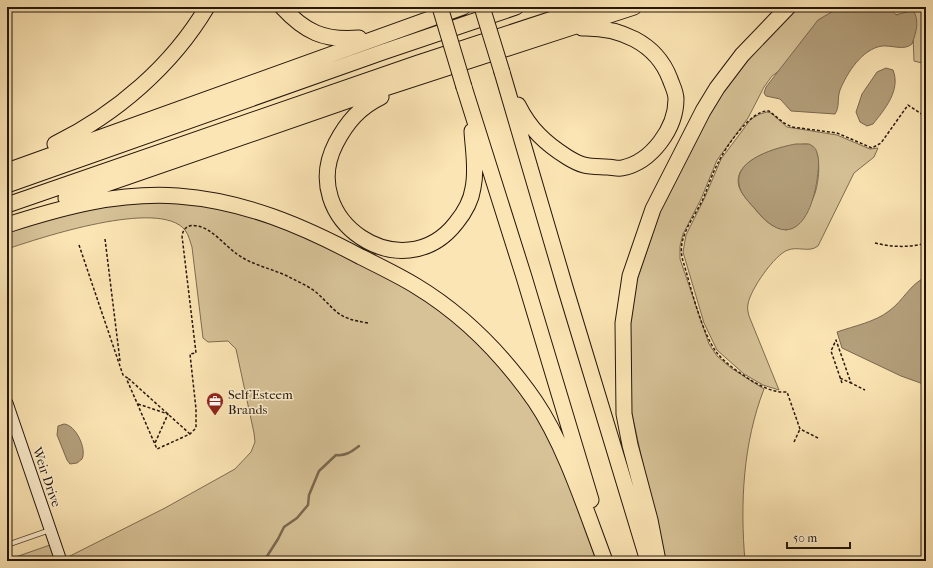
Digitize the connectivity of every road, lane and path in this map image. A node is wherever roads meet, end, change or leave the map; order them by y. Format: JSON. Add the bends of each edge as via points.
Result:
{"nodes":[{"id":1,"x":207,"y":7,"type":"edge"},
{"id":2,"x":282,"y":7,"type":"edge"},
{"id":3,"x":440,"y":7,"type":"edge"},
{"id":4,"x":463,"y":7,"type":"edge"},
{"id":5,"x":482,"y":7,"type":"edge"},
{"id":6,"x":516,"y":7,"type":"edge"},
{"id":7,"x":589,"y":7,"type":"edge"},
{"id":8,"x":634,"y":7,"type":"edge"},
{"id":9,"x":788,"y":7,"type":"edge"},
{"id":10,"x":560,"y":32,"type":"junction"},
{"id":11,"x":376,"y":37,"type":"junction"},
{"id":12,"x":502,"y":72,"type":"junction"},
{"id":13,"x":422,"y":76,"type":"junction"},
{"id":14,"x":470,"y":104,"type":"junction"},
{"id":15,"x":926,"y":117,"type":"edge"},
{"id":16,"x":7,"y":162,"type":"edge"},
{"id":17,"x":7,"y":171,"type":"edge"},
{"id":18,"x":7,"y":185,"type":"edge"},
{"id":19,"x":7,"y":205,"type":"edge"},
{"id":20,"x":7,"y":221,"type":"edge"},
{"id":21,"x":7,"y":225,"type":"edge"},
{"id":22,"x":105,"y":239,"type":"dead end"},
{"id":23,"x":875,"y":243,"type":"dead end"},
{"id":24,"x":926,"y":243,"type":"edge"},
{"id":25,"x":79,"y":245,"type":"dead end"},
{"id":26,"x":368,"y":323,"type":"dead end"},
{"id":27,"x":120,"y":365,"type":"junction"},
{"id":28,"x":840,"y":378,"type":"junction"},
{"id":29,"x":129,"y":379,"type":"junction"},
{"id":30,"x":852,"y":383,"type":"junction"},
{"id":31,"x":842,"y":384,"type":"dead end"},
{"id":32,"x":866,"y":390,"type":"dead end"},
{"id":33,"x":7,"y":403,"type":"edge"},
{"id":34,"x":137,"y":404,"type":"junction"},
{"id":35,"x":168,"y":414,"type":"junction"},
{"id":36,"x":800,"y":429,"type":"junction"},
{"id":37,"x":190,"y":434,"type":"junction"},
{"id":38,"x":818,"y":438,"type":"dead end"},
{"id":39,"x":794,"y":442,"type":"dead end"},
{"id":40,"x":155,"y":443,"type":"junction"},
{"id":41,"x":50,"y":530,"type":"junction"},
{"id":42,"x":7,"y":545,"type":"edge"},
{"id":43,"x":61,"y":561,"type":"edge"},
{"id":44,"x":607,"y":561,"type":"edge"},
{"id":45,"x":648,"y":561,"type":"edge"},
{"id":46,"x":658,"y":561,"type":"edge"}],
"edges":[{"from":1,"to":16,"type":"highway","via":[[180,46],[125,100],[75,134],[41,151]]},
{"from":2,"to":11,"type":"highway","via":[[302,26],[319,35],[340,40]]},
{"from":3,"to":14,"type":"highway","bridge":true},
{"from":4,"to":11,"type":"highway"},
{"from":5,"to":12,"type":"highway","bridge":true},
{"from":6,"to":18,"type":"highway"},
{"from":7,"to":19,"type":"highway","via":[[418,63]]},
{"from":8,"to":10,"type":"highway"},
{"from":9,"to":46,"type":"highway","via":[[742,55],[703,111],[653,209],[630,276],[622,329],[624,414]]},
{"from":10,"to":12,"type":"highway","via":[[584,28],[622,32],[642,43],[664,66],[676,95],[674,114],[661,142],[640,160],[622,168],[581,166],[547,144],[525,119]]},
{"from":10,"to":13,"type":"highway"},
{"from":11,"to":17,"type":"highway"},
{"from":12,"to":45,"type":"highway","via":[[564,287]]},
{"from":13,"to":14,"type":"highway","via":[[361,109],[351,118],[330,157],[328,181],[335,210],[352,232],[368,242],[388,250],[420,248],[444,236],[465,211],[472,196],[475,178]]},
{"from":13,"to":20,"type":"highway","via":[[63,199]]},
{"from":14,"to":44,"type":"highway"},
{"from":15,"to":36,"type":"path","via":[[908,105],[881,143],[872,148],[837,133],[792,126],[784,123],[772,112],[762,111],[748,122],[718,161],[703,200],[683,239],[683,261],[706,331],[716,351],[732,367],[751,380],[771,390],[787,392]]},
{"from":21,"to":44,"type":"highway","via":[[70,205],[108,199],[161,196],[209,199],[278,217],[331,240],[400,277],[430,295],[467,323],[506,362],[526,389],[551,430]]},
{"from":22,"to":27,"type":"path"},
{"from":23,"to":24,"type":"path","via":[[887,246],[916,246]]},
{"from":25,"to":27,"type":"path"},
{"from":26,"to":37,"type":"path","via":[[351,320],[338,314],[315,292],[287,276],[241,257],[202,227],[191,226],[183,231],[182,239],[196,353],[190,354],[196,428]]},
{"from":27,"to":29,"type":"path","via":[[123,375]]},
{"from":28,"to":30,"type":"path"},
{"from":28,"to":30,"type":"path","via":[[831,351],[836,340]]},
{"from":28,"to":31,"type":"path"},
{"from":29,"to":34,"type":"path","via":[[127,380]]},
{"from":29,"to":35,"type":"path"},
{"from":30,"to":32,"type":"path"},
{"from":33,"to":41,"type":"street","name":"Weir Drive"},
{"from":34,"to":35,"type":"path"},
{"from":34,"to":40,"type":"path"},
{"from":35,"to":37,"type":"path"},
{"from":35,"to":40,"type":"path"},
{"from":36,"to":38,"type":"path"},
{"from":36,"to":39,"type":"path"},
{"from":37,"to":40,"type":"path","via":[[157,449]]},
{"from":41,"to":42,"type":"lane"},
{"from":41,"to":43,"type":"street","name":"Weir Drive"}]}
